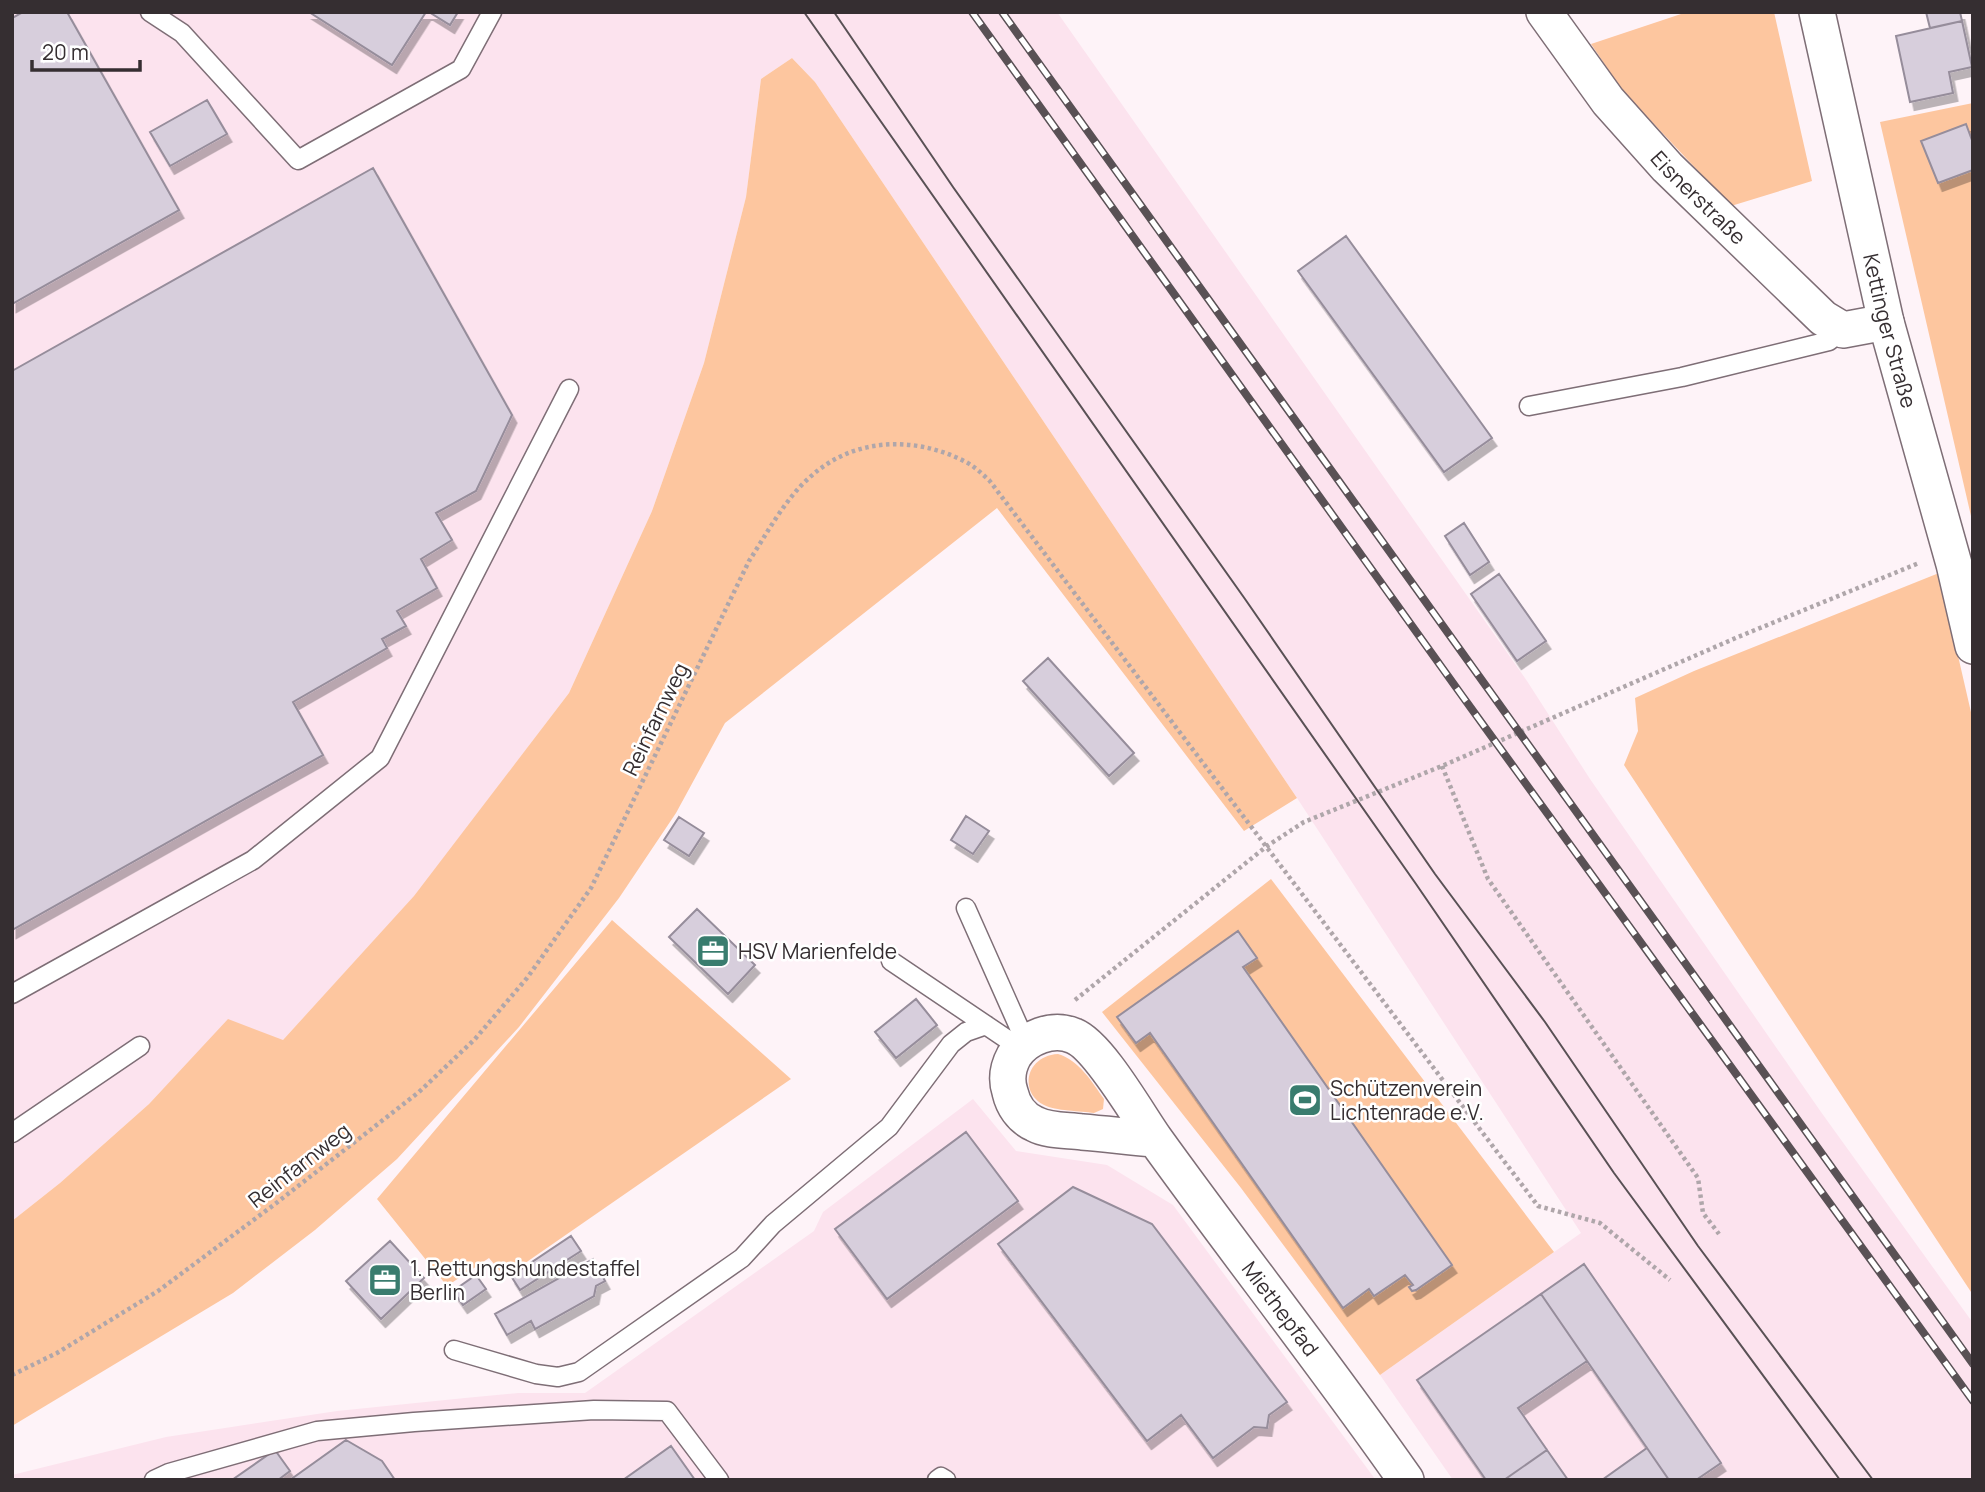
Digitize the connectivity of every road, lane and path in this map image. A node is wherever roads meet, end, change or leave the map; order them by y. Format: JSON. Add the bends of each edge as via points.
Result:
{"nodes":[{"id":1,"x":150,"y":12,"type":"edge"},
{"id":2,"x":492,"y":12,"type":"edge"},
{"id":3,"x":1544,"y":12,"type":"edge"},
{"id":4,"x":1817,"y":12,"type":"edge"},
{"id":5,"x":1886,"y":322,"type":"junction"},
{"id":6,"x":1843,"y":330,"type":"junction"},
{"id":7,"x":569,"y":389,"type":"dead end"},
{"id":8,"x":1529,"y":407,"type":"dead end"},
{"id":9,"x":1964,"y":562,"type":"edge"},
{"id":10,"x":1973,"y":646,"type":"edge"},
{"id":11,"x":1442,"y":766,"type":"junction"},
{"id":12,"x":1267,"y":846,"type":"junction"},
{"id":13,"x":966,"y":908,"type":"dead end"},
{"id":14,"x":891,"y":961,"type":"dead end"},
{"id":15,"x":12,"y":995,"type":"edge"},
{"id":16,"x":1074,"y":1001,"type":"dead end"},
{"id":17,"x":986,"y":1025,"type":"junction"},
{"id":18,"x":140,"y":1046,"type":"dead end"},
{"id":19,"x":1023,"y":1046,"type":"junction"},
{"id":20,"x":12,"y":1133,"type":"edge"},
{"id":21,"x":1155,"y":1139,"type":"junction"},
{"id":22,"x":1719,"y":1234,"type":"dead end"},
{"id":23,"x":1670,"y":1280,"type":"dead end"},
{"id":24,"x":454,"y":1350,"type":"dead end"},
{"id":25,"x":12,"y":1375,"type":"edge"},
{"id":26,"x":154,"y":1480,"type":"edge"},
{"id":27,"x":719,"y":1480,"type":"edge"},
{"id":28,"x":937,"y":1480,"type":"edge"},
{"id":29,"x":946,"y":1480,"type":"edge"},
{"id":30,"x":1406,"y":1480,"type":"edge"}],
"edges":[{"from":1,"to":2,"type":"lane","via":[[182,33],[298,160],[461,69]]},
{"from":3,"to":6,"type":"street","name":"Eisnerstraße","via":[[1608,101],[1667,167],[1823,318]]},
{"from":4,"to":5,"type":"street","name":"Kettinger Straße"},
{"from":5,"to":6,"type":"street"},
{"from":5,"to":9,"type":"street","name":"Kettinger Straße"},
{"from":6,"to":8,"type":"lane","via":[[1829,341],[1803,348]]},
{"from":7,"to":15,"type":"lane","via":[[380,758],[253,860]]},
{"from":9,"to":10,"type":"street","name":"Kettinger Straße"},
{"from":9,"to":11,"type":"path","via":[[1932,558]]},
{"from":11,"to":12,"type":"path","via":[[1304,822]]},
{"from":11,"to":22,"type":"path","via":[[1488,878],[1698,1178],[1703,1213]]},
{"from":12,"to":16,"type":"path"},
{"from":12,"to":23,"type":"path","name":"Reinfarnweg","via":[[1538,1206],[1600,1223]]},
{"from":12,"to":25,"type":"path","name":"Reinfarnweg","via":[[989,480],[966,461],[929,446],[889,443],[860,448],[828,462],[806,480],[775,521],[749,561],[591,888],[527,978],[475,1039],[418,1092],[158,1291]]},
{"from":13,"to":19,"type":"lane"},
{"from":14,"to":17,"type":"lane"},
{"from":17,"to":19,"type":"lane"},
{"from":17,"to":24,"type":"lane","via":[[951,1044],[889,1127],[773,1224],[742,1258],[579,1372],[558,1377],[536,1374]]},
{"from":18,"to":20,"type":"lane"},
{"from":19,"to":21,"type":"street","name":"Miethepfad","via":[[1037,1036],[1056,1032],[1074,1035],[1090,1046]]},
{"from":19,"to":21,"type":"street","via":[[1009,1070],[1008,1087],[1021,1114],[1035,1124]]},
{"from":21,"to":30,"type":"street","name":"Miethepfad"},
{"from":26,"to":27,"type":"lane","via":[[317,1431],[594,1410],[667,1411]]},
{"from":28,"to":29,"type":"lane"}]}
